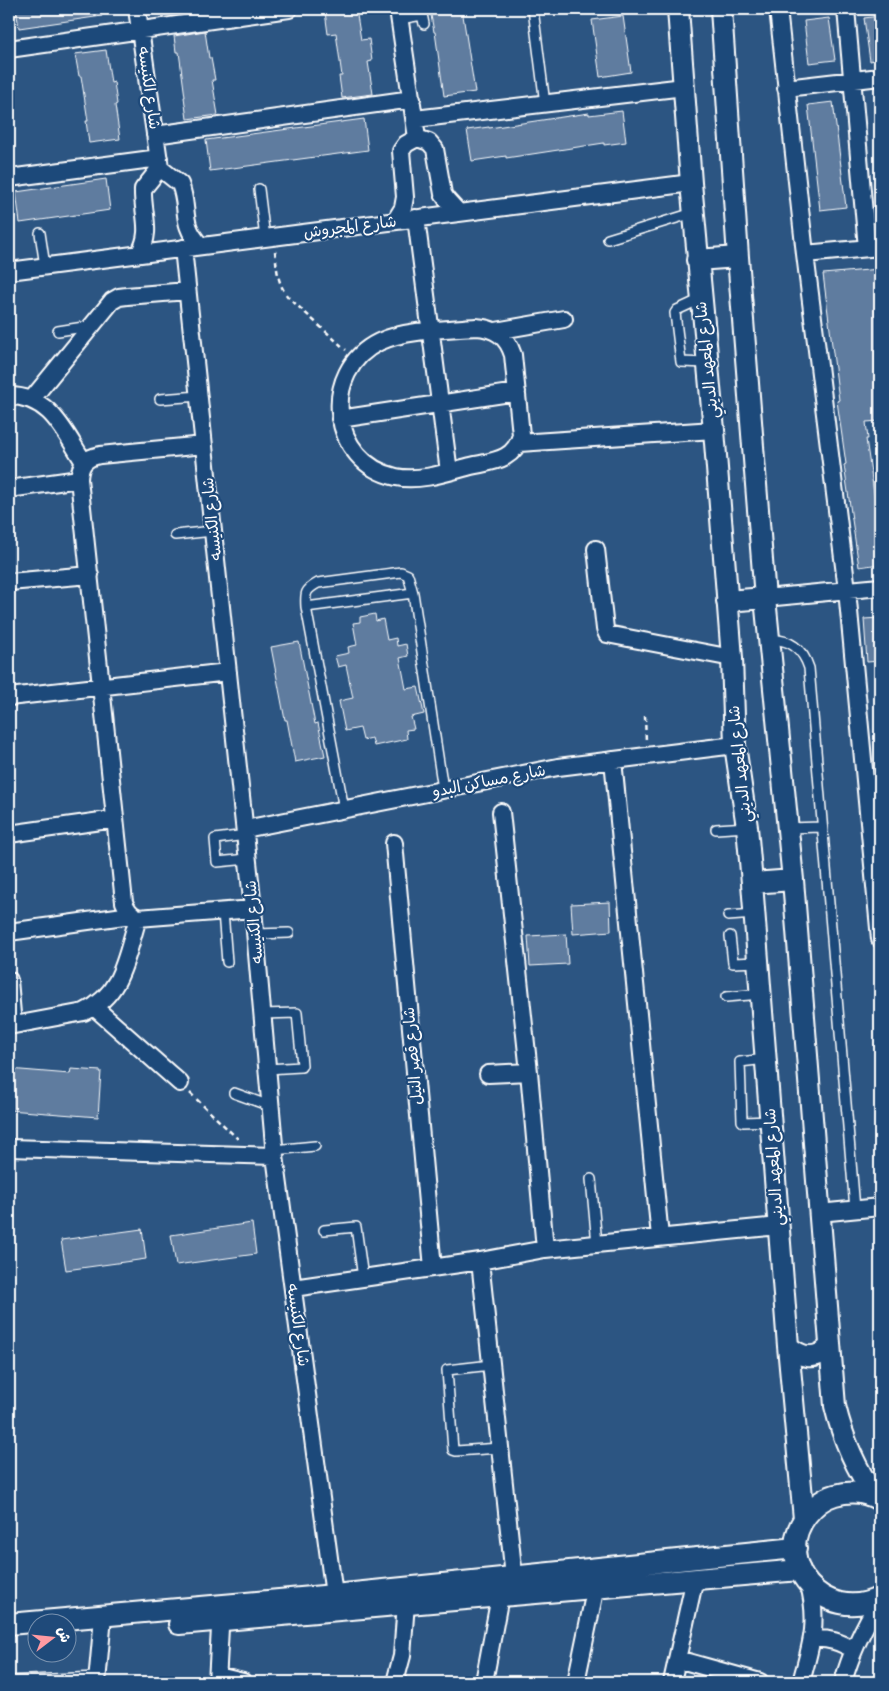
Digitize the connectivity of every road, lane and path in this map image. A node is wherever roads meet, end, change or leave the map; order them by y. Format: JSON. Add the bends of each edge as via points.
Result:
{"nodes":[{"id":1,"x":138,"y":9,"type":"edge"},
{"id":2,"x":289,"y":9,"type":"edge"},
{"id":3,"x":533,"y":9,"type":"edge"},
{"id":4,"x":678,"y":9,"type":"edge"},
{"id":5,"x":721,"y":9,"type":"edge"},
{"id":6,"x":778,"y":9,"type":"edge"},
{"id":7,"x":846,"y":9,"type":"edge"},
{"id":8,"x":399,"y":14,"type":"edge"},
{"id":9,"x":423,"y":16,"type":"edge"},
{"id":10,"x":140,"y":30,"type":"junction"},
{"id":11,"x":9,"y":48,"type":"edge"},
{"id":12,"x":880,"y":77,"type":"edge"},
{"id":13,"x":853,"y":80,"type":"junction"},
{"id":14,"x":684,"y":87,"type":"junction"},
{"id":15,"x":786,"y":88,"type":"junction"},
{"id":16,"x":412,"y":99,"type":"junction"},
{"id":17,"x":545,"y":104,"type":"junction"},
{"id":18,"x":414,"y":119,"type":"junction"},
{"id":19,"x":155,"y":135,"type":"junction"},
{"id":20,"x":417,"y":138,"type":"junction"},
{"id":21,"x":159,"y":163,"type":"junction"},
{"id":22,"x":9,"y":178,"type":"edge"},
{"id":23,"x":691,"y":183,"type":"junction"},
{"id":24,"x":259,"y":189,"type":"dead end"},
{"id":25,"x":459,"y":212,"type":"junction"},
{"id":26,"x":694,"y":213,"type":"junction"},
{"id":27,"x":416,"y":218,"type":"junction"},
{"id":28,"x":395,"y":221,"type":"junction"},
{"id":29,"x":40,"y":233,"type":"dead end"},
{"id":30,"x":270,"y":237,"type":"junction"},
{"id":31,"x":608,"y":239,"type":"dead end"},
{"id":32,"x":201,"y":246,"type":"junction"},
{"id":33,"x":874,"y":247,"type":"edge"},
{"id":34,"x":183,"y":248,"type":"junction"},
{"id":35,"x":139,"y":254,"type":"junction"},
{"id":36,"x":805,"y":254,"type":"junction"},
{"id":37,"x":738,"y":257,"type":"junction"},
{"id":38,"x":697,"y":260,"type":"junction"},
{"id":39,"x":45,"y":266,"type":"junction"},
{"id":40,"x":9,"y":271,"type":"edge"},
{"id":41,"x":187,"y":291,"type":"junction"},
{"id":42,"x":701,"y":299,"type":"junction"},
{"id":43,"x":564,"y":319,"type":"dead end"},
{"id":44,"x":91,"y":326,"type":"junction"},
{"id":45,"x":431,"y":330,"type":"junction"},
{"id":46,"x":58,"y":331,"type":"dead end"},
{"id":47,"x":496,"y":331,"type":"junction"},
{"id":48,"x":356,"y":359,"type":"junction"},
{"id":49,"x":708,"y":363,"type":"junction"},
{"id":50,"x":517,"y":392,"type":"junction"},
{"id":51,"x":9,"y":396,"type":"edge"},
{"id":52,"x":199,"y":396,"type":"junction"},
{"id":53,"x":32,"y":399,"type":"junction"},
{"id":54,"x":160,"y":399,"type":"dead end"},
{"id":55,"x":440,"y":404,"type":"junction"},
{"id":56,"x":340,"y":419,"type":"junction"},
{"id":57,"x":714,"y":430,"type":"junction"},
{"id":58,"x":519,"y":444,"type":"junction"},
{"id":59,"x":204,"y":445,"type":"junction"},
{"id":60,"x":84,"y":462,"type":"junction"},
{"id":61,"x":450,"y":472,"type":"junction"},
{"id":62,"x":79,"y":479,"type":"junction"},
{"id":63,"x":9,"y":489,"type":"edge"},
{"id":64,"x":213,"y":531,"type":"junction"},
{"id":65,"x":175,"y":535,"type":"dead end"},
{"id":66,"x":596,"y":549,"type":"dead end"},
{"id":67,"x":90,"y":575,"type":"junction"},
{"id":68,"x":9,"y":582,"type":"edge"},
{"id":69,"x":880,"y":587,"type":"edge"},
{"id":70,"x":847,"y":590,"type":"junction"},
{"id":71,"x":413,"y":593,"type":"junction"},
{"id":72,"x":765,"y":598,"type":"junction"},
{"id":73,"x":727,"y":601,"type":"junction"},
{"id":74,"x":306,"y":607,"type":"junction"},
{"id":75,"x":769,"y":640,"type":"junction"},
{"id":76,"x":732,"y":658,"type":"junction"},
{"id":77,"x":228,"y":672,"type":"junction"},
{"id":78,"x":101,"y":687,"type":"junction"},
{"id":79,"x":9,"y":697,"type":"edge"},
{"id":80,"x":645,"y":716,"type":"dead end"},
{"id":81,"x":735,"y":745,"type":"junction"},
{"id":82,"x":647,"y":756,"type":"junction"},
{"id":83,"x":613,"y":760,"type":"junction"},
{"id":84,"x":443,"y":789,"type":"junction"},
{"id":85,"x":344,"y":809,"type":"junction"},
{"id":86,"x":501,"y":812,"type":"dead end"},
{"id":87,"x":115,"y":819,"type":"junction"},
{"id":88,"x":747,"y":826,"type":"junction"},
{"id":89,"x":821,"y":827,"type":"junction"},
{"id":90,"x":788,"y":828,"type":"junction"},
{"id":91,"x":716,"y":829,"type":"dead end"},
{"id":92,"x":245,"y":832,"type":"junction"},
{"id":93,"x":9,"y":834,"type":"edge"},
{"id":94,"x":394,"y":843,"type":"dead end"},
{"id":95,"x":248,"y":860,"type":"junction"},
{"id":96,"x":793,"y":880,"type":"junction"},
{"id":97,"x":878,"y":882,"type":"edge"},
{"id":98,"x":752,"y":883,"type":"junction"},
{"id":99,"x":254,"y":909,"type":"junction"},
{"id":100,"x":223,"y":912,"type":"junction"},
{"id":101,"x":755,"y":914,"type":"junction"},
{"id":102,"x":134,"y":916,"type":"junction"},
{"id":103,"x":728,"y":916,"type":"dead end"},
{"id":104,"x":9,"y":932,"type":"edge"},
{"id":105,"x":289,"y":933,"type":"dead end"},
{"id":106,"x":256,"y":934,"type":"junction"},
{"id":107,"x":730,"y":936,"type":"dead end"},
{"id":108,"x":880,"y":939,"type":"edge"},
{"id":109,"x":227,"y":962,"type":"dead end"},
{"id":110,"x":758,"y":962,"type":"junction"},
{"id":111,"x":9,"y":980,"type":"edge"},
{"id":112,"x":761,"y":994,"type":"junction"},
{"id":113,"x":726,"y":997,"type":"dead end"},
{"id":114,"x":94,"y":1007,"type":"junction"},
{"id":115,"x":262,"y":1014,"type":"junction"},
{"id":116,"x":11,"y":1025,"type":"edge"},
{"id":117,"x":766,"y":1059,"type":"junction"},
{"id":118,"x":267,"y":1069,"type":"junction"},
{"id":119,"x":529,"y":1072,"type":"junction"},
{"id":120,"x":488,"y":1074,"type":"dead end"},
{"id":121,"x":180,"y":1083,"type":"joint"},
{"id":122,"x":234,"y":1093,"type":"dead end"},
{"id":123,"x":270,"y":1106,"type":"junction"},
{"id":124,"x":770,"y":1121,"type":"junction"},
{"id":125,"x":315,"y":1146,"type":"dead end"},
{"id":126,"x":9,"y":1148,"type":"edge"},
{"id":127,"x":274,"y":1153,"type":"junction"},
{"id":128,"x":256,"y":1156,"type":"junction"},
{"id":129,"x":591,"y":1180,"type":"dead end"},
{"id":130,"x":880,"y":1207,"type":"edge"},
{"id":131,"x":855,"y":1210,"type":"junction"},
{"id":132,"x":819,"y":1213,"type":"junction"},
{"id":133,"x":779,"y":1226,"type":"junction"},
{"id":134,"x":324,"y":1230,"type":"dead end"},
{"id":135,"x":660,"y":1237,"type":"junction"},
{"id":136,"x":597,"y":1244,"type":"junction"},
{"id":137,"x":545,"y":1249,"type":"junction"},
{"id":138,"x":480,"y":1262,"type":"junction"},
{"id":139,"x":433,"y":1268,"type":"junction"},
{"id":140,"x":364,"y":1278,"type":"junction"},
{"id":141,"x":293,"y":1288,"type":"junction"},
{"id":142,"x":788,"y":1346,"type":"junction"},
{"id":143,"x":829,"y":1347,"type":"junction"},
{"id":144,"x":491,"y":1365,"type":"junction"},
{"id":145,"x":500,"y":1448,"type":"junction"},
{"id":146,"x":878,"y":1499,"type":"edge"},
{"id":147,"x":804,"y":1519,"type":"junction"},
{"id":148,"x":796,"y":1548,"type":"junction"},
{"id":149,"x":514,"y":1577,"type":"junction"},
{"id":150,"x":695,"y":1578,"type":"junction"},
{"id":151,"x":804,"y":1578,"type":"junction"},
{"id":152,"x":596,"y":1586,"type":"junction"},
{"id":153,"x":334,"y":1595,"type":"junction"},
{"id":154,"x":500,"y":1596,"type":"junction"},
{"id":155,"x":880,"y":1598,"type":"edge"},
{"id":156,"x":406,"y":1603,"type":"junction"},
{"id":157,"x":221,"y":1613,"type":"junction"},
{"id":158,"x":102,"y":1623,"type":"junction"},
{"id":159,"x":9,"y":1624,"type":"edge"},
{"id":160,"x":78,"y":1630,"type":"edge"},
{"id":161,"x":28,"y":1637,"type":"edge"},
{"id":162,"x":9,"y":1638,"type":"edge"},
{"id":163,"x":813,"y":1639,"type":"junction"},
{"id":164,"x":854,"y":1650,"type":"junction"},
{"id":165,"x":678,"y":1659,"type":"junction"},
{"id":166,"x":218,"y":1679,"type":"edge"},
{"id":167,"x":97,"y":1680,"type":"edge"},
{"id":168,"x":9,"y":1681,"type":"edge"},
{"id":169,"x":243,"y":1682,"type":"edge"},
{"id":170,"x":395,"y":1682,"type":"edge"},
{"id":171,"x":484,"y":1682,"type":"edge"},
{"id":172,"x":576,"y":1682,"type":"edge"},
{"id":173,"x":672,"y":1682,"type":"edge"},
{"id":174,"x":760,"y":1682,"type":"edge"},
{"id":175,"x":801,"y":1682,"type":"edge"},
{"id":176,"x":842,"y":1682,"type":"edge"}],
"edges":[{"from":1,"to":10,"type":"street","name":"شارع الكنيسه"},
{"from":2,"to":10,"type":"street"},
{"from":3,"to":17,"type":"lane"},
{"from":4,"to":14,"type":"street","name":"شارع المعهد الديني"},
{"from":5,"to":37,"type":"street"},
{"from":6,"to":15,"type":"street"},
{"from":7,"to":13,"type":"street"},
{"from":8,"to":9,"type":"lane"},
{"from":8,"to":16,"type":"street"},
{"from":10,"to":11,"type":"street"},
{"from":10,"to":19,"type":"street","name":"شارع الكنيسه"},
{"from":12,"to":13,"type":"street"},
{"from":13,"to":15,"type":"street"},
{"from":13,"to":33,"type":"street"},
{"from":14,"to":17,"type":"street"},
{"from":14,"to":23,"type":"street","name":"شارع المعهد الديني"},
{"from":15,"to":36,"type":"street"},
{"from":16,"to":18,"type":"street"},
{"from":16,"to":19,"type":"street"},
{"from":17,"to":18,"type":"street"},
{"from":18,"to":20,"type":"street"},
{"from":19,"to":21,"type":"street","name":"شارع الكنيسه"},
{"from":20,"to":25,"type":"street","via":[[429,142],[435,149],[443,194]]},
{"from":20,"to":28,"type":"street","via":[[401,151],[405,197]]},
{"from":21,"to":22,"type":"street"},
{"from":21,"to":32,"type":"street","via":[[180,184],[188,228]]},
{"from":21,"to":35,"type":"street","via":[[142,189],[147,235]]},
{"from":23,"to":25,"type":"street","name":"شارع المجروش"},
{"from":23,"to":26,"type":"street","name":"شارع المعهد الديني"},
{"from":24,"to":30,"type":"lane"},
{"from":25,"to":27,"type":"street","name":"شارع المجروش"},
{"from":26,"to":31,"type":"lane"},
{"from":26,"to":38,"type":"street","name":"شارع المعهد الديني"},
{"from":27,"to":28,"type":"street","name":"شارع المجروش"},
{"from":27,"to":45,"type":"street"},
{"from":28,"to":30,"type":"street","name":"شارع المجروش"},
{"from":29,"to":39,"type":"lane"},
{"from":30,"to":32,"type":"street","name":"شارع المجروش"},
{"from":30,"to":48,"type":"path","via":[[283,290]]},
{"from":32,"to":34,"type":"street","name":"شارع المجروش"},
{"from":33,"to":36,"type":"street"},
{"from":34,"to":35,"type":"street","name":"شارع المجروش"},
{"from":34,"to":41,"type":"street","name":"شارع الكنيسه"},
{"from":35,"to":39,"type":"street","name":"شارع المجروش"},
{"from":36,"to":70,"type":"street"},
{"from":37,"to":38,"type":"street"},
{"from":37,"to":72,"type":"street"},
{"from":38,"to":42,"type":"street","name":"شارع المعهد الديني"},
{"from":39,"to":40,"type":"street","name":"شارع المجروش"},
{"from":41,"to":44,"type":"street","via":[[120,298],[112,301]]},
{"from":41,"to":52,"type":"street","name":"شارع الكنيسه"},
{"from":42,"to":49,"type":"street","name":"شارع المعهد الديني"},
{"from":42,"to":49,"type":"lane","via":[[675,313],[681,362]]},
{"from":43,"to":47,"type":"street"},
{"from":44,"to":46,"type":"lane"},
{"from":44,"to":53,"type":"street"},
{"from":45,"to":47,"type":"street","via":[[476,326]]},
{"from":45,"to":48,"type":"street","via":[[393,336],[367,349]]},
{"from":45,"to":55,"type":"street"},
{"from":47,"to":50,"type":"street","via":[[510,346]]},
{"from":48,"to":56,"type":"street","via":[[345,377],[339,398]]},
{"from":49,"to":57,"type":"street","name":"شارع المعهد الديني"},
{"from":50,"to":55,"type":"street"},
{"from":50,"to":58,"type":"street","via":[[521,426]]},
{"from":51,"to":53,"type":"street"},
{"from":52,"to":54,"type":"lane"},
{"from":52,"to":59,"type":"street","name":"شارع الكنيسه"},
{"from":53,"to":60,"type":"street","via":[[49,411]]},
{"from":55,"to":56,"type":"street"},
{"from":55,"to":61,"type":"street"},
{"from":56,"to":61,"type":"street","via":[[354,450],[380,471],[396,477],[413,478]]},
{"from":57,"to":58,"type":"street"},
{"from":57,"to":73,"type":"street","name":"شارع المعهد الديني"},
{"from":58,"to":61,"type":"street","via":[[506,457]]},
{"from":59,"to":60,"type":"street","via":[[100,455]]},
{"from":59,"to":64,"type":"street","name":"شارع الكنيسه"},
{"from":60,"to":62,"type":"street"},
{"from":62,"to":63,"type":"street"},
{"from":62,"to":67,"type":"street"},
{"from":64,"to":65,"type":"lane"},
{"from":64,"to":77,"type":"street","name":"شارع الكنيسه"},
{"from":66,"to":76,"type":"street","via":[[607,634]]},
{"from":67,"to":68,"type":"street"},
{"from":67,"to":78,"type":"street"},
{"from":69,"to":70,"type":"street"},
{"from":70,"to":72,"type":"street"},
{"from":70,"to":97,"type":"street"},
{"from":71,"to":74,"type":"lane"},
{"from":71,"to":74,"type":"lane","via":[[408,575],[401,572],[318,583],[305,595]]},
{"from":71,"to":84,"type":"lane"},
{"from":72,"to":73,"type":"street"},
{"from":72,"to":75,"type":"street"},
{"from":73,"to":76,"type":"street","name":"شارع المعهد الديني"},
{"from":74,"to":85,"type":"lane"},
{"from":75,"to":89,"type":"lane","via":[[783,641],[797,648],[809,668]]},
{"from":75,"to":90,"type":"street"},
{"from":76,"to":81,"type":"street","name":"شارع المعهد الديني"},
{"from":77,"to":78,"type":"street"},
{"from":77,"to":92,"type":"street","name":"شارع الكنيسه"},
{"from":78,"to":79,"type":"street"},
{"from":78,"to":87,"type":"street"},
{"from":80,"to":82,"type":"path"},
{"from":81,"to":82,"type":"street","name":"شارع مساكن البدو"},
{"from":81,"to":88,"type":"street","name":"شارع المعهد الديني"},
{"from":82,"to":83,"type":"street","name":"شارع مساكن البدو"},
{"from":83,"to":84,"type":"street","name":"شارع مساكن البدو"},
{"from":83,"to":135,"type":"street"},
{"from":84,"to":85,"type":"street","name":"شارع مساكن البدو"},
{"from":85,"to":92,"type":"street","name":"شارع مساكن البدو"},
{"from":86,"to":119,"type":"street"},
{"from":87,"to":93,"type":"street"},
{"from":87,"to":102,"type":"street","via":[[124,902]]},
{"from":88,"to":91,"type":"lane"},
{"from":88,"to":98,"type":"street","name":"شارع المعهد الديني"},
{"from":89,"to":90,"type":"lane"},
{"from":89,"to":131,"type":"lane"},
{"from":90,"to":96,"type":"street"},
{"from":92,"to":95,"type":"street","name":"شارع الكنيسه"},
{"from":92,"to":95,"type":"lane","via":[[216,838],[217,862]]},
{"from":94,"to":139,"type":"street","name":"شارع قصر النيل"},
{"from":95,"to":99,"type":"street","name":"شارع الكنيسه"},
{"from":96,"to":98,"type":"street"},
{"from":96,"to":132,"type":"street"},
{"from":97,"to":108,"type":"street"},
{"from":98,"to":101,"type":"street","name":"شارع المعهد الديني"},
{"from":99,"to":100,"type":"street"},
{"from":99,"to":106,"type":"street","name":"شارع الكنيسه"},
{"from":100,"to":102,"type":"street"},
{"from":100,"to":109,"type":"lane"},
{"from":101,"to":103,"type":"lane"},
{"from":101,"to":110,"type":"street","name":"شارع المعهد الديني"},
{"from":102,"to":104,"type":"street"},
{"from":102,"to":114,"type":"street","via":[[120,976],[105,999]]},
{"from":105,"to":106,"type":"lane"},
{"from":106,"to":115,"type":"street","name":"شارع الكنيسه"},
{"from":107,"to":110,"type":"lane","via":[[733,963]]},
{"from":110,"to":112,"type":"street","name":"شارع المعهد الديني"},
{"from":111,"to":116,"type":"street"},
{"from":112,"to":113,"type":"lane"},
{"from":112,"to":117,"type":"street","name":"شارع المعهد الديني"},
{"from":114,"to":116,"type":"street","via":[[73,1015]]},
{"from":114,"to":121,"type":"street"},
{"from":115,"to":118,"type":"street","name":"شارع الكنيسه"},
{"from":115,"to":118,"type":"lane","via":[[297,1013],[301,1048],[302,1066]]},
{"from":117,"to":124,"type":"street","name":"شارع المعهد الديني"},
{"from":117,"to":124,"type":"lane","via":[[740,1062],[742,1121]]},
{"from":118,"to":123,"type":"street","name":"شارع الكنيسه"},
{"from":119,"to":120,"type":"street"},
{"from":119,"to":137,"type":"street"},
{"from":121,"to":128,"type":"path"},
{"from":122,"to":123,"type":"lane"},
{"from":123,"to":127,"type":"street","name":"شارع الكنيسه"},
{"from":124,"to":133,"type":"street","name":"شارع المعهد الديني"},
{"from":125,"to":127,"type":"lane"},
{"from":126,"to":128,"type":"street"},
{"from":127,"to":128,"type":"street"},
{"from":127,"to":141,"type":"street","name":"شارع الكنيسه"},
{"from":129,"to":136,"type":"lane"},
{"from":130,"to":131,"type":"street"},
{"from":131,"to":132,"type":"street"},
{"from":132,"to":143,"type":"street"},
{"from":133,"to":135,"type":"street"},
{"from":133,"to":142,"type":"street","name":"شارع المعهد الديني"},
{"from":134,"to":140,"type":"lane","via":[[356,1227]]},
{"from":135,"to":136,"type":"street"},
{"from":136,"to":137,"type":"street"},
{"from":137,"to":138,"type":"street"},
{"from":138,"to":139,"type":"street"},
{"from":138,"to":144,"type":"street"},
{"from":139,"to":140,"type":"street"},
{"from":140,"to":141,"type":"street"},
{"from":141,"to":153,"type":"street","name":"شارع الكنيسه"},
{"from":142,"to":143,"type":"street","via":[[805,1357],[819,1355]]},
{"from":142,"to":147,"type":"street","name":"شارع المعهد الديني"},
{"from":143,"to":146,"type":"street","via":[[839,1426],[854,1464]]},
{"from":144,"to":145,"type":"street"},
{"from":144,"to":145,"type":"lane","via":[[447,1370],[453,1450]]},
{"from":145,"to":149,"type":"street"},
{"from":146,"to":147,"type":"street","via":[[853,1492],[836,1495],[820,1502]]},
{"from":147,"to":148,"type":"street"},
{"from":148,"to":149,"type":"street"},
{"from":148,"to":151,"type":"street"},
{"from":149,"to":153,"type":"street"},
{"from":150,"to":151,"type":"street"},
{"from":150,"to":152,"type":"street"},
{"from":150,"to":165,"type":"street"},
{"from":151,"to":155,"type":"street","via":[[817,1593],[838,1603],[862,1604]]},
{"from":151,"to":163,"type":"street","via":[[814,1612]]},
{"from":152,"to":154,"type":"street"},
{"from":152,"to":172,"type":"street"},
{"from":153,"to":157,"type":"street"},
{"from":154,"to":156,"type":"street"},
{"from":154,"to":171,"type":"street"},
{"from":155,"to":164,"type":"street"},
{"from":156,"to":157,"type":"street"},
{"from":156,"to":170,"type":"street","via":[[402,1656]]},
{"from":157,"to":158,"type":"street"},
{"from":157,"to":166,"type":"street"},
{"from":158,"to":159,"type":"street"},
{"from":158,"to":160,"type":"street"},
{"from":158,"to":167,"type":"street"},
{"from":161,"to":162,"type":"street"},
{"from":163,"to":164,"type":"street","via":[[830,1639]]},
{"from":163,"to":175,"type":"street"},
{"from":164,"to":176,"type":"street"},
{"from":165,"to":173,"type":"street"},
{"from":165,"to":174,"type":"street"},
{"from":166,"to":169,"type":"street"},
{"from":167,"to":168,"type":"lane"}]}
